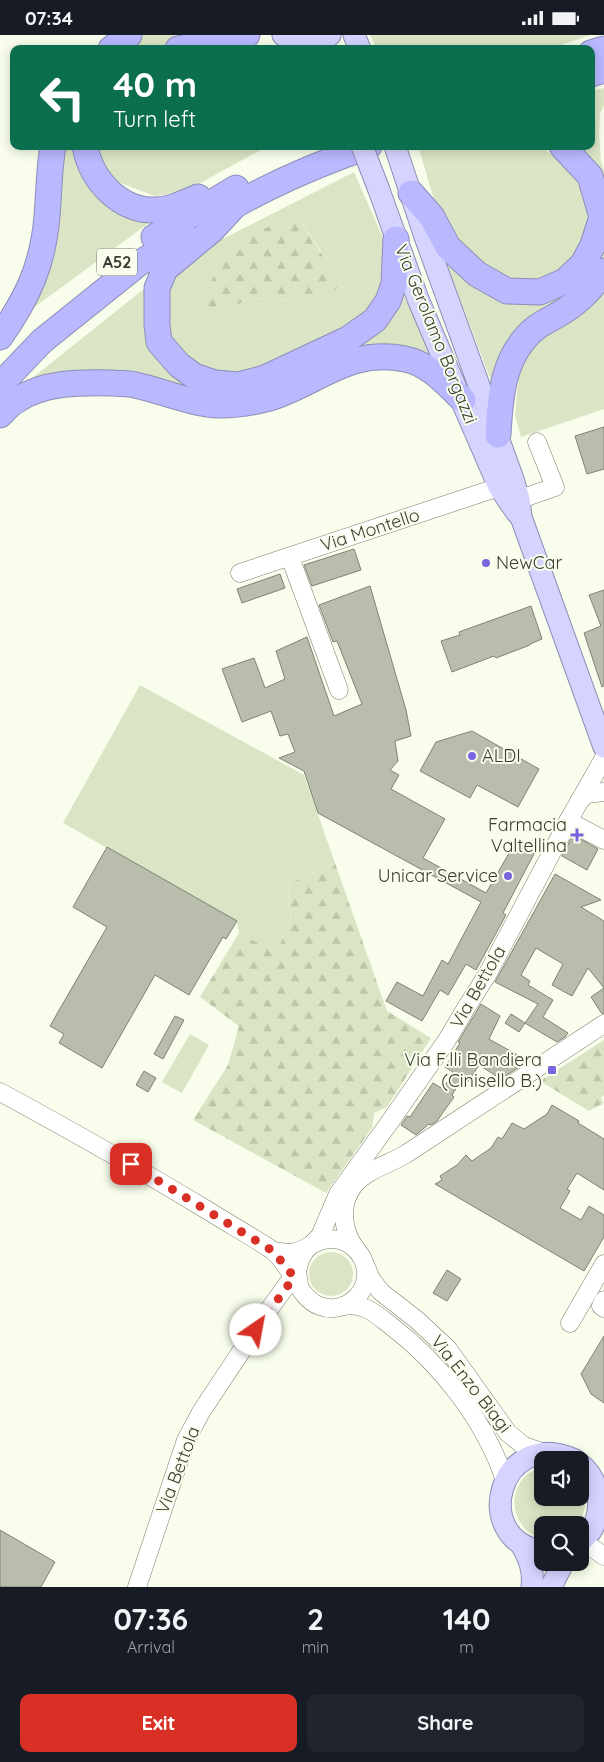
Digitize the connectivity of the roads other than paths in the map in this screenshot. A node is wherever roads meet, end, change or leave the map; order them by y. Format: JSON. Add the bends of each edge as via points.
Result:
{"nodes":[{"id":1,"x":129,"y":35,"type":"edge"},
{"id":2,"x":246,"y":35,"type":"edge"},
{"id":3,"x":283,"y":35,"type":"edge"},
{"id":4,"x":330,"y":35,"type":"edge"},
{"id":5,"x":116,"y":45,"type":"edge"},
{"id":6,"x":197,"y":45,"type":"edge"},
{"id":7,"x":307,"y":45,"type":"edge"},
{"id":8,"x":313,"y":45,"type":"edge"},
{"id":9,"x":53,"y":150,"type":"edge"},
{"id":10,"x":87,"y":150,"type":"edge"},
{"id":11,"x":313,"y":150,"type":"edge"},
{"id":12,"x":359,"y":150,"type":"edge"},
{"id":13,"x":364,"y":150,"type":"edge"},
{"id":14,"x":396,"y":150,"type":"edge"},
{"id":15,"x":566,"y":150,"type":"edge"},
{"id":16,"x":247,"y":182,"type":"junction"},
{"id":17,"x":409,"y":187,"type":"junction"},
{"id":18,"x":235,"y":205,"type":"junction"},
{"id":19,"x":396,"y":239,"type":"junction"},
{"id":20,"x":604,"y":271,"type":"edge"},
{"id":21,"x":0,"y":337,"type":"edge"},
{"id":22,"x":0,"y":360,"type":"edge"},
{"id":23,"x":0,"y":385,"type":"edge"},
{"id":24,"x":462,"y":400,"type":"junction"},
{"id":25,"x":0,"y":415,"type":"edge"},
{"id":26,"x":498,"y":435,"type":"junction"},
{"id":27,"x":537,"y":442,"type":"dead end"},
{"id":28,"x":512,"y":502,"type":"junction"},
{"id":29,"x":290,"y":557,"type":"junction"},
{"id":30,"x":240,"y":573,"type":"dead end"},
{"id":31,"x":339,"y":691,"type":"dead end"},
{"id":32,"x":604,"y":747,"type":"edge"},
{"id":33,"x":604,"y":792,"type":"edge"},
{"id":34,"x":579,"y":801,"type":"junction"},
{"id":35,"x":568,"y":821,"type":"junction"},
{"id":36,"x":604,"y":840,"type":"edge"},
{"id":37,"x":604,"y":1024,"type":"edge"},
{"id":38,"x":0,"y":1092,"type":"edge"},
{"id":39,"x":311,"y":1246,"type":"junction"},
{"id":40,"x":273,"y":1251,"type":"junction"},
{"id":41,"x":360,"y":1257,"type":"junction"},
{"id":42,"x":604,"y":1264,"type":"edge"},
{"id":43,"x":300,"y":1283,"type":"junction"},
{"id":44,"x":599,"y":1283,"type":"edge"},
{"id":45,"x":604,"y":1300,"type":"edge"},
{"id":46,"x":343,"y":1306,"type":"junction"},
{"id":47,"x":604,"y":1308,"type":"edge"},
{"id":48,"x":268,"y":1311,"type":"junction"},
{"id":49,"x":570,"y":1323,"type":"dead end"},
{"id":50,"x":539,"y":1451,"type":"edge"},
{"id":51,"x":534,"y":1456,"type":"edge"},
{"id":52,"x":589,"y":1469,"type":"edge"},
{"id":53,"x":505,"y":1479,"type":"junction"},
{"id":54,"x":599,"y":1515,"type":"edge"},
{"id":55,"x":589,"y":1533,"type":"edge"},
{"id":56,"x":521,"y":1544,"type":"junction"},
{"id":57,"x":589,"y":1546,"type":"edge"},
{"id":58,"x":604,"y":1546,"type":"edge"},
{"id":59,"x":534,"y":1550,"type":"edge"},
{"id":60,"x":604,"y":1556,"type":"edge"},
{"id":61,"x":559,"y":1571,"type":"edge"},
{"id":62,"x":137,"y":1587,"type":"edge"},
{"id":63,"x":532,"y":1587,"type":"edge"},
{"id":64,"x":551,"y":1587,"type":"edge"}],
"edges":[{"from":1,"to":5,"type":"highway"},
{"from":2,"to":6,"type":"highway"},
{"from":3,"to":7,"type":"main road"},
{"from":4,"to":8,"type":"main road"},
{"from":9,"to":21,"type":"highway","via":[[43,249],[34,280]]},
{"from":10,"to":16,"type":"highway","via":[[98,180],[124,202],[140,208],[156,210],[178,206],[228,184]]},
{"from":11,"to":16,"type":"highway","number":"A52"},
{"from":12,"to":18,"type":"highway","number":"A52","via":[[291,177]]},
{"from":13,"to":19,"type":"main road","name":"Via Gerolamo Borgazzi","bridge":true},
{"from":14,"to":17,"type":"main road","name":"Via Gerolamo Borgazzi"},
{"from":15,"to":17,"type":"highway","via":[[590,177],[602,217],[583,263],[565,281],[540,292],[507,291],[477,274],[448,247],[432,217]]},
{"from":16,"to":22,"type":"highway","number":"A52","via":[[211,201],[114,264]]},
{"from":17,"to":26,"type":"main road","name":"Via Gerolamo Borgazzi"},
{"from":18,"to":19,"type":"highway","via":[[212,230],[164,269],[157,289],[159,342],[179,365],[194,376],[215,383],[238,385],[265,378],[348,339],[375,320],[388,301],[394,284]]},
{"from":18,"to":23,"type":"highway","number":"A52","via":[[138,264],[42,341]]},
{"from":19,"to":24,"type":"main road","name":"Via Gerolamo Borgazzi"},
{"from":20,"to":26,"type":"highway","via":[[578,301],[537,328],[517,349],[502,388]]},
{"from":24,"to":25,"type":"highway","via":[[428,369],[406,359],[379,356],[338,366],[274,397],[248,403],[220,405],[187,400],[133,384],[90,382],[46,387],[16,400]]},
{"from":24,"to":28,"type":"main road","name":"Via Gerolamo Borgazzi"},
{"from":26,"to":28,"type":"main road","name":"Via Gerolamo Borgazzi"},
{"from":27,"to":28,"type":"street","name":"Via Montello","via":[[555,487]]},
{"from":28,"to":29,"type":"street","name":"Via Montello"},
{"from":28,"to":32,"type":"main road","name":"Via Gerolamo Borgazzi"},
{"from":29,"to":30,"type":"street","name":"Via Montello"},
{"from":29,"to":31,"type":"street"},
{"from":32,"to":34,"type":"street","name":"Via Bettola"},
{"from":33,"to":34,"type":"street","via":[[587,794]]},
{"from":34,"to":35,"type":"street","name":"Via Bettola"},
{"from":35,"to":36,"type":"street"},
{"from":35,"to":39,"type":"street","name":"Via Bettola","via":[[466,1009],[389,1123],[341,1187],[322,1232]]},
{"from":37,"to":41,"type":"street","name":"Via Enzo Biagi","via":[[402,1156],[358,1180],[344,1207],[346,1230]]},
{"from":38,"to":40,"type":"street","via":[[145,1172]]},
{"from":39,"to":40,"type":"street","via":[[292,1253]]},
{"from":39,"to":41,"type":"street","via":[[334,1239],[347,1243]]},
{"from":39,"to":43,"type":"street","via":[[301,1258]]},
{"from":40,"to":43,"type":"street"},
{"from":41,"to":46,"type":"street","via":[[366,1280],[362,1291]]},
{"from":41,"to":50,"type":"street","name":"Via Enzo Biagi","via":[[381,1292],[448,1349],[508,1433]]},
{"from":42,"to":44,"type":"street"},
{"from":43,"to":46,"type":"street","via":[[324,1308]]},
{"from":43,"to":48,"type":"street","name":"Via Bettola"},
{"from":43,"to":48,"type":"street","name":"Via Bettola","via":[[299,1296],[281,1301]]},
{"from":44,"to":49,"type":"street"},
{"from":45,"to":47,"type":"street","via":[[600,1306]]},
{"from":46,"to":53,"type":"street","name":"Via Enzo Biagi","via":[[357,1305],[374,1313],[436,1367],[458,1393],[492,1447]]},
{"from":48,"to":62,"type":"street","name":"Via Bettola","via":[[201,1412],[186,1441]]},
{"from":51,"to":53,"type":"main road","via":[[515,1467]]},
{"from":52,"to":54,"type":"main road","via":[[596,1483]]},
{"from":53,"to":56,"type":"main road","via":[[500,1508],[511,1534]]},
{"from":54,"to":55,"type":"main road"},
{"from":54,"to":58,"type":"street","via":[[598,1537]]},
{"from":56,"to":59,"type":"main road"},
{"from":56,"to":63,"type":"main road","via":[[530,1561]]},
{"from":57,"to":60,"type":"street"},
{"from":61,"to":64,"type":"main road"}]}
